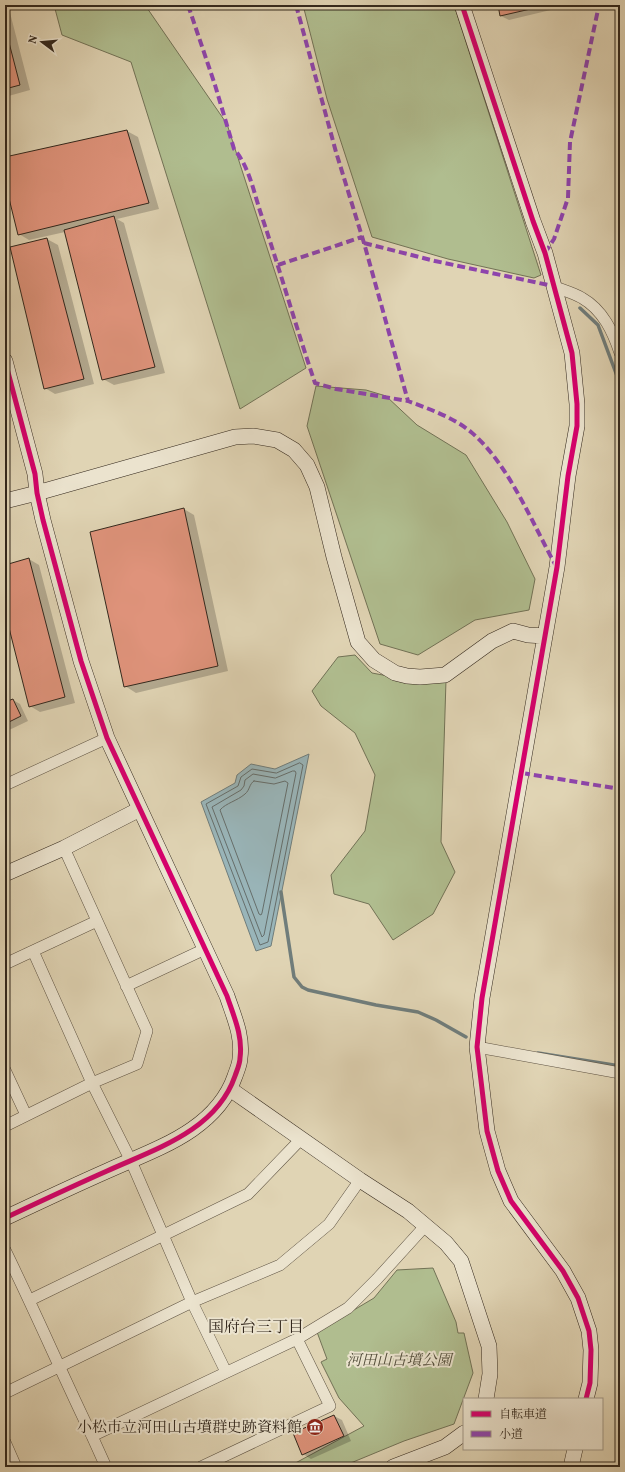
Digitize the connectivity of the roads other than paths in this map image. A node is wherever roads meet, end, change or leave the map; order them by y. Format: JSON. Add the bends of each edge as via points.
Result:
{"nodes":[{"id":1,"x":462,"y":5,"type":"edge"},
{"id":2,"x":553,"y":286,"type":"junction"},
{"id":3,"x":620,"y":353,"type":"edge"},
{"id":4,"x":5,"y":360,"type":"edge"},
{"id":5,"x":37,"y":493,"type":"junction"},
{"id":6,"x":5,"y":501,"type":"edge"},
{"id":7,"x":545,"y":636,"type":"junction"},
{"id":8,"x":108,"y":738,"type":"junction"},
{"id":9,"x":5,"y":785,"type":"edge"},
{"id":10,"x":140,"y":809,"type":"junction"},
{"id":11,"x":64,"y":848,"type":"junction"},
{"id":12,"x":5,"y":874,"type":"edge"},
{"id":13,"x":97,"y":921,"type":"junction"},
{"id":14,"x":205,"y":949,"type":"junction"},
{"id":15,"x":33,"y":951,"type":"junction"},
{"id":16,"x":5,"y":964,"type":"edge"},
{"id":17,"x":126,"y":986,"type":"junction"},
{"id":18,"x":477,"y":1048,"type":"junction"},
{"id":19,"x":5,"y":1070,"type":"edge"},
{"id":20,"x":620,"y":1073,"type":"edge"},
{"id":21,"x":92,"y":1083,"type":"junction"},
{"id":22,"x":230,"y":1089,"type":"junction"},
{"id":23,"x":26,"y":1115,"type":"junction"},
{"id":24,"x":5,"y":1126,"type":"edge"},
{"id":25,"x":301,"y":1139,"type":"junction"},
{"id":26,"x":131,"y":1161,"type":"junction"},
{"id":27,"x":360,"y":1180,"type":"junction"},
{"id":28,"x":5,"y":1218,"type":"edge"},
{"id":29,"x":426,"y":1225,"type":"junction"},
{"id":30,"x":163,"y":1237,"type":"junction"},
{"id":31,"x":5,"y":1250,"type":"edge"},
{"id":32,"x":30,"y":1300,"type":"junction"},
{"id":33,"x":192,"y":1302,"type":"junction"},
{"id":34,"x":297,"y":1339,"type":"junction"},
{"id":35,"x":59,"y":1368,"type":"junction"},
{"id":36,"x":226,"y":1372,"type":"junction"},
{"id":37,"x":5,"y":1393,"type":"edge"},
{"id":38,"x":486,"y":1398,"type":"edge"},
{"id":39,"x":586,"y":1398,"type":"edge"},
{"id":40,"x":463,"y":1434,"type":"edge"},
{"id":41,"x":92,"y":1436,"type":"junction"},
{"id":42,"x":5,"y":1442,"type":"edge"},
{"id":43,"x":575,"y":1450,"type":"edge"},
{"id":44,"x":16,"y":1467,"type":"edge"},
{"id":45,"x":106,"y":1467,"type":"edge"},
{"id":46,"x":201,"y":1467,"type":"edge"},
{"id":47,"x":393,"y":1467,"type":"edge"},
{"id":48,"x":571,"y":1467,"type":"edge"}],
"edges":[{"from":1,"to":2,"type":"street","via":[[545,253]]},
{"from":2,"to":3,"type":"street","via":[[582,298],[601,313],[613,333]]},
{"from":2,"to":7,"type":"street","via":[[572,354],[577,426]]},
{"from":4,"to":5,"type":"street","via":[[35,474]]},
{"from":5,"to":6,"type":"street"},
{"from":5,"to":7,"type":"street","via":[[235,437],[254,436],[277,440],[294,450],[307,465],[316,487],[358,642],[374,660],[395,673],[407,676],[445,675],[492,641],[513,631]]},
{"from":5,"to":8,"type":"street","via":[[81,661]]},
{"from":7,"to":18,"type":"street","via":[[482,998]]},
{"from":8,"to":9,"type":"street"},
{"from":8,"to":10,"type":"street"},
{"from":10,"to":11,"type":"street"},
{"from":10,"to":14,"type":"street"},
{"from":11,"to":12,"type":"street"},
{"from":11,"to":13,"type":"street"},
{"from":13,"to":15,"type":"street"},
{"from":13,"to":17,"type":"street"},
{"from":14,"to":17,"type":"street"},
{"from":14,"to":22,"type":"street","via":[[227,996],[241,1036],[240,1059]]},
{"from":15,"to":16,"type":"street"},
{"from":15,"to":21,"type":"street"},
{"from":17,"to":21,"type":"street","via":[[146,1031],[137,1064]]},
{"from":18,"to":20,"type":"street"},
{"from":18,"to":39,"type":"street","via":[[487,1131],[498,1171],[511,1201],[563,1271],[578,1298],[589,1331],[590,1383]]},
{"from":19,"to":23,"type":"street"},
{"from":21,"to":23,"type":"street"},
{"from":21,"to":26,"type":"street"},
{"from":22,"to":25,"type":"street"},
{"from":22,"to":26,"type":"street","via":[[215,1111],[192,1131]]},
{"from":23,"to":24,"type":"street"},
{"from":25,"to":27,"type":"street"},
{"from":25,"to":30,"type":"street","via":[[248,1194]]},
{"from":26,"to":28,"type":"street"},
{"from":26,"to":30,"type":"street"},
{"from":27,"to":29,"type":"street","via":[[408,1210]]},
{"from":27,"to":33,"type":"street","via":[[329,1224],[280,1265]]},
{"from":29,"to":34,"type":"street","via":[[348,1308]]},
{"from":29,"to":38,"type":"street","via":[[461,1261],[490,1346],[490,1374]]},
{"from":30,"to":32,"type":"street"},
{"from":30,"to":33,"type":"street"},
{"from":31,"to":32,"type":"street"},
{"from":32,"to":35,"type":"street"},
{"from":33,"to":35,"type":"street"},
{"from":33,"to":36,"type":"street"},
{"from":34,"to":36,"type":"street"},
{"from":34,"to":46,"type":"street","via":[[330,1406]]},
{"from":35,"to":37,"type":"street"},
{"from":35,"to":41,"type":"street"},
{"from":36,"to":41,"type":"street"},
{"from":40,"to":47,"type":"street","via":[[445,1447]]},
{"from":41,"to":45,"type":"street"},
{"from":42,"to":44,"type":"street"},
{"from":43,"to":48,"type":"street"}]}
